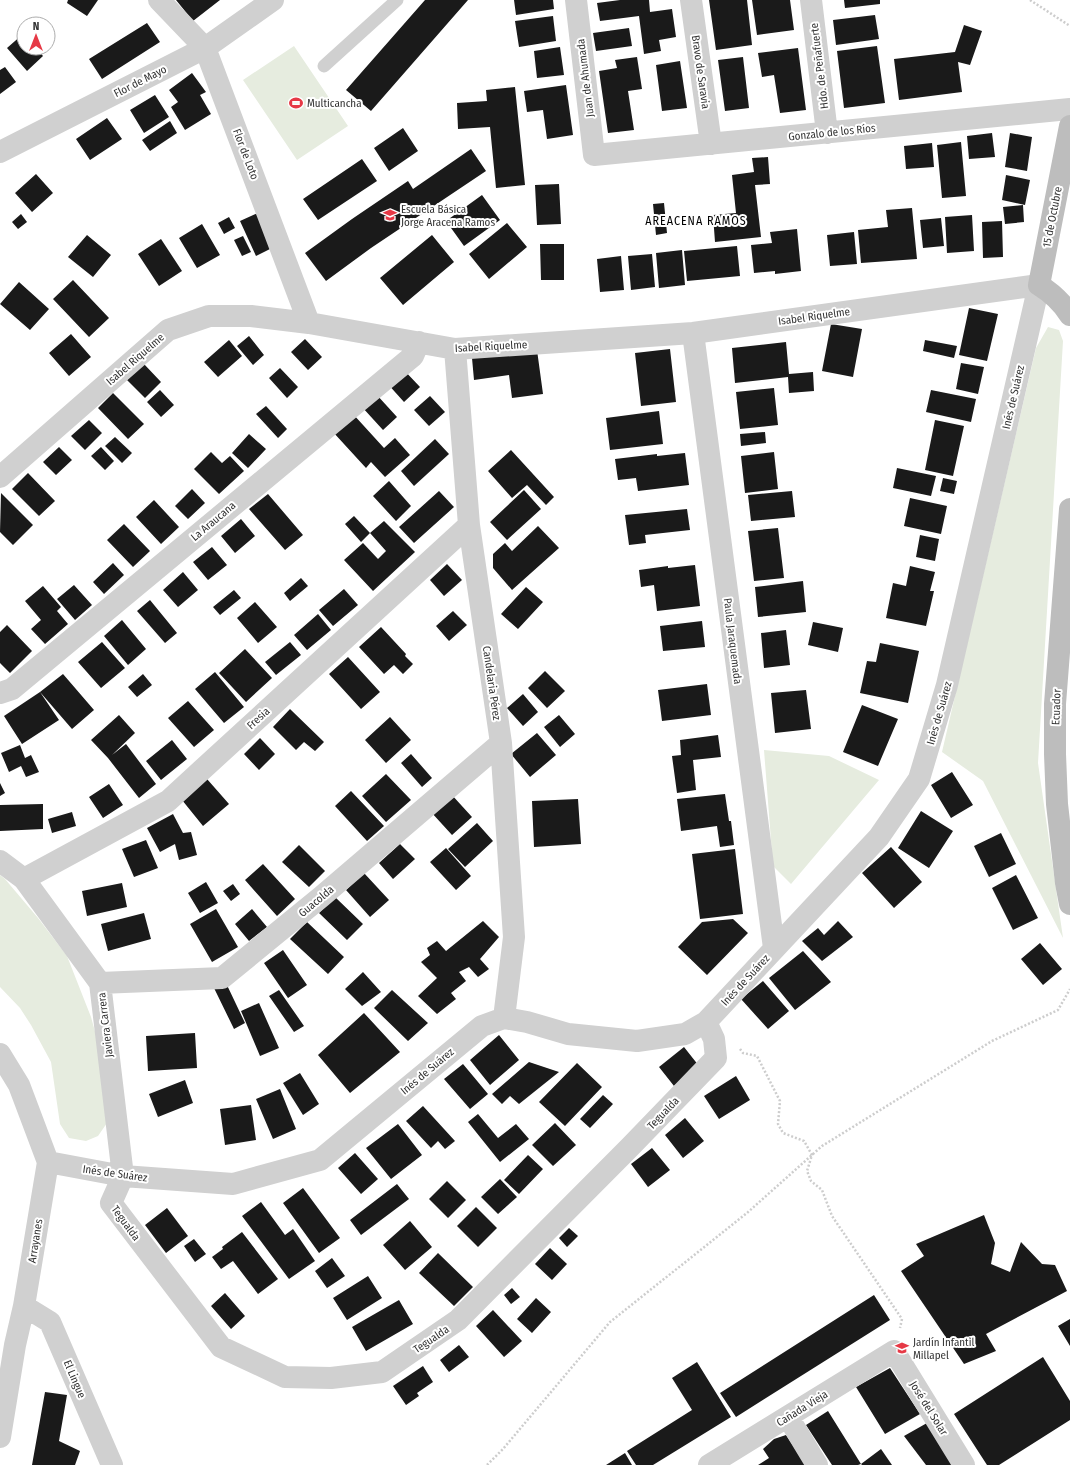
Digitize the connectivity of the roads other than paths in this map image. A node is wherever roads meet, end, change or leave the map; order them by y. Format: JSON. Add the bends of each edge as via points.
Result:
{"nodes":[{"id":1,"x":159,"y":0,"type":"edge"},
{"id":2,"x":273,"y":0,"type":"edge"},
{"id":3,"x":397,"y":0,"type":"edge"},
{"id":4,"x":576,"y":0,"type":"edge"},
{"id":5,"x":691,"y":0,"type":"edge"},
{"id":6,"x":811,"y":0,"type":"edge"},
{"id":7,"x":205,"y":48,"type":"junction"},
{"id":8,"x":324,"y":66,"type":"dead end"},
{"id":9,"x":1070,"y":109,"type":"edge"},
{"id":10,"x":1070,"y":126,"type":"edge"},
{"id":11,"x":827,"y":133,"type":"junction"},
{"id":12,"x":711,"y":144,"type":"junction"},
{"id":13,"x":0,"y":152,"type":"edge"},
{"id":14,"x":594,"y":155,"type":"joint"},
{"id":15,"x":1039,"y":285,"type":"junction"},
{"id":16,"x":1070,"y":315,"type":"edge"},
{"id":17,"x":310,"y":323,"type":"junction"},
{"id":18,"x":693,"y":333,"type":"junction"},
{"id":19,"x":419,"y":342,"type":"junction"},
{"id":20,"x":455,"y":349,"type":"junction"},
{"id":21,"x":0,"y":477,"type":"edge"},
{"id":22,"x":1070,"y":509,"type":"edge"},
{"id":23,"x":468,"y":525,"type":"junction"},
{"id":24,"x":0,"y":693,"type":"edge"},
{"id":25,"x":501,"y":743,"type":"junction"},
{"id":26,"x":0,"y":861,"type":"edge"},
{"id":27,"x":24,"y":879,"type":"junction"},
{"id":28,"x":1068,"y":881,"type":"edge"},
{"id":29,"x":1070,"y":904,"type":"edge"},
{"id":30,"x":774,"y":948,"type":"junction"},
{"id":31,"x":100,"y":983,"type":"junction"},
{"id":32,"x":504,"y":1018,"type":"junction"},
{"id":33,"x":710,"y":1031,"type":"junction"},
{"id":34,"x":0,"y":1054,"type":"edge"},
{"id":35,"x":48,"y":1162,"type":"junction"},
{"id":36,"x":123,"y":1176,"type":"junction"},
{"id":37,"x":24,"y":1306,"type":"junction"},
{"id":38,"x":8,"y":1341,"type":"edge"},
{"id":39,"x":894,"y":1351,"type":"joint"},
{"id":40,"x":788,"y":1416,"type":"junction"},
{"id":41,"x":0,"y":1437,"type":"edge"},
{"id":42,"x":112,"y":1465,"type":"edge"},
{"id":43,"x":709,"y":1465,"type":"edge"},
{"id":44,"x":817,"y":1465,"type":"edge"},
{"id":45,"x":964,"y":1465,"type":"edge"}],
"edges":[{"from":1,"to":7,"type":"street","name":"Flor de Loto"},
{"from":2,"to":7,"type":"street","name":"Flor de Mayo"},
{"from":3,"to":8,"type":"lane"},
{"from":4,"to":14,"type":"street","name":"Juan de Ahumada"},
{"from":5,"to":12,"type":"street","name":"Bravo de Saravia"},
{"from":6,"to":11,"type":"street","name":"Hdo. de Peñafuerte"},
{"from":7,"to":13,"type":"street","name":"Flor de Mayo"},
{"from":7,"to":17,"type":"street","name":"Flor de Loto"},
{"from":9,"to":11,"type":"street","name":"Gonzalo de los Ríos"},
{"from":10,"to":15,"type":"street","name":"15 de Octubre"},
{"from":11,"to":12,"type":"street","name":"Gonzalo de los Ríos"},
{"from":12,"to":14,"type":"street","name":"Gonzalo de los Ríos"},
{"from":15,"to":16,"type":"street","via":[[1061,301]]},
{"from":15,"to":18,"type":"street","name":"Isabel Riquelme"},
{"from":15,"to":30,"type":"street","name":"Inés de Suárez","via":[[947,685],[919,779],[879,837]]},
{"from":17,"to":19,"type":"street","name":"Isabel Riquelme"},
{"from":17,"to":21,"type":"street","name":"Isabel Riquelme","via":[[251,316],[209,316],[168,330]]},
{"from":18,"to":20,"type":"street","name":"Isabel Riquelme"},
{"from":18,"to":30,"type":"street","name":"Paula Jaraquemada"},
{"from":19,"to":20,"type":"street","name":"Isabel Riquelme"},
{"from":19,"to":24,"type":"street","name":"La Araucana","via":[[413,356],[12,689]]},
{"from":20,"to":23,"type":"street","name":"Candelaria Pérez"},
{"from":22,"to":28,"type":"street","name":"Ecuador","via":[[1055,704],[1057,804]]},
{"from":23,"to":25,"type":"street","name":"Candelaria Pérez"},
{"from":23,"to":27,"type":"street","name":"Fresia","via":[[168,801]]},
{"from":25,"to":31,"type":"street","name":"Guacolda","via":[[222,978]]},
{"from":25,"to":32,"type":"street","name":"Candelaria Pérez","via":[[514,937]]},
{"from":26,"to":27,"type":"street","name":"Javiera Carrera"},
{"from":27,"to":31,"type":"street","name":"Javiera Carrera"},
{"from":28,"to":29,"type":"street","name":"Ecuador"},
{"from":30,"to":33,"type":"street","name":"Inés de Suárez"},
{"from":31,"to":36,"type":"street","name":"Javiera Carrera"},
{"from":32,"to":33,"type":"street","name":"Inés de Suárez","via":[[568,1034],[637,1041]]},
{"from":32,"to":36,"type":"street","name":"Inés de Suárez","via":[[482,1026],[320,1160],[233,1184]]},
{"from":33,"to":36,"type":"street","name":"Tegualda","via":[[716,1058],[458,1320],[382,1372],[332,1378],[285,1377],[221,1347],[110,1203]]},
{"from":34,"to":35,"type":"street","via":[[19,1085]]},
{"from":35,"to":36,"type":"street","name":"Inés de Suárez"},
{"from":35,"to":37,"type":"street","name":"Arrayanes"},
{"from":37,"to":38,"type":"street","name":"Arrayanes"},
{"from":37,"to":42,"type":"street","name":"El Lingue","via":[[50,1322]]},
{"from":38,"to":41,"type":"street","name":"Arrayanes"},
{"from":39,"to":40,"type":"street","name":"Cañada Vieja"},
{"from":39,"to":45,"type":"street","name":"José del Solar"},
{"from":40,"to":43,"type":"street","name":"Cañada Vieja"},
{"from":40,"to":44,"type":"street"}]}
